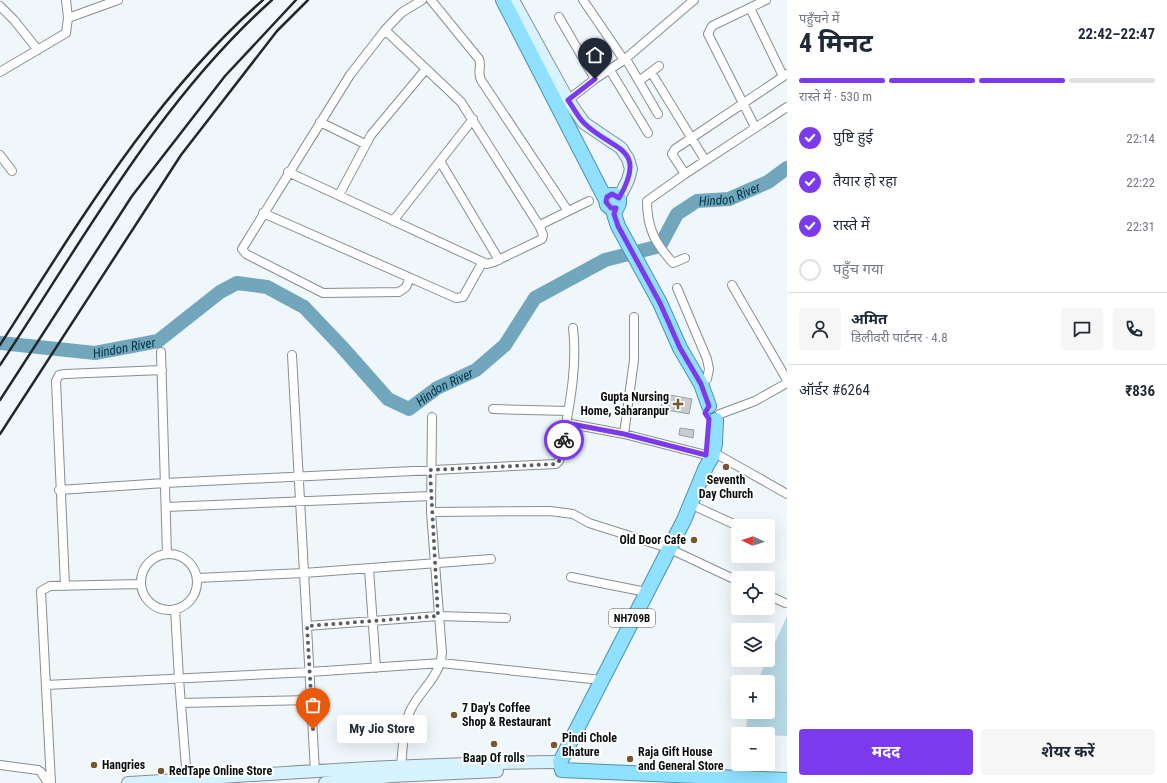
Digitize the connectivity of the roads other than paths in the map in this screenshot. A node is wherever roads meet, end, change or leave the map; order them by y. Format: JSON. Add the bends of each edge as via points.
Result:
{"nodes":[{"id":1,"x":66,"y":0,"type":"edge"},
{"id":2,"x":118,"y":0,"type":"edge"},
{"id":3,"x":422,"y":0,"type":"edge"},
{"id":4,"x":431,"y":0,"type":"edge"},
{"id":5,"x":503,"y":0,"type":"edge"},
{"id":6,"x":513,"y":0,"type":"edge"},
{"id":7,"x":583,"y":0,"type":"edge"},
{"id":8,"x":694,"y":0,"type":"edge"},
{"id":9,"x":766,"y":0,"type":"edge"},
{"id":10,"x":0,"y":6,"type":"edge"},
{"id":11,"x":750,"y":8,"type":"junction"},
{"id":12,"x":559,"y":17,"type":"dead end"},
{"id":13,"x":68,"y":18,"type":"junction"},
{"id":14,"x":384,"y":30,"type":"junction"},
{"id":15,"x":38,"y":50,"type":"junction"},
{"id":16,"x":625,"y":60,"type":"junction"},
{"id":17,"x":659,"y":66,"type":"dead end"},
{"id":18,"x":426,"y":69,"type":"junction"},
{"id":19,"x":610,"y":70,"type":"junction"},
{"id":20,"x":0,"y":72,"type":"edge"},
{"id":21,"x":651,"y":72,"type":"junction"},
{"id":22,"x":785,"y":75,"type":"edge"},
{"id":23,"x":595,"y":79,"type":"junction"},
{"id":24,"x":639,"y":81,"type":"junction"},
{"id":25,"x":568,"y":100,"type":"junction"},
{"id":26,"x":742,"y":104,"type":"junction"},
{"id":27,"x":787,"y":107,"type":"edge"},
{"id":28,"x":658,"y":114,"type":"dead end"},
{"id":29,"x":473,"y":119,"type":"junction"},
{"id":30,"x":320,"y":122,"type":"junction"},
{"id":31,"x":755,"y":127,"type":"junction"},
{"id":32,"x":648,"y":133,"type":"dead end"},
{"id":33,"x":691,"y":138,"type":"junction"},
{"id":34,"x":365,"y":144,"type":"junction"},
{"id":35,"x":0,"y":154,"type":"edge"},
{"id":36,"x":705,"y":160,"type":"junction"},
{"id":37,"x":440,"y":161,"type":"junction"},
{"id":38,"x":12,"y":171,"type":"dead end"},
{"id":39,"x":288,"y":172,"type":"junction"},
{"id":40,"x":685,"y":174,"type":"junction"},
{"id":41,"x":339,"y":196,"type":"junction"},
{"id":42,"x":590,"y":201,"type":"dead end"},
{"id":43,"x":614,"y":202,"type":"junction"},
{"id":44,"x":568,"y":211,"type":"junction"},
{"id":45,"x":263,"y":213,"type":"junction"},
{"id":46,"x":393,"y":221,"type":"junction"},
{"id":47,"x":540,"y":227,"type":"junction"},
{"id":48,"x":685,"y":258,"type":"dead end"},
{"id":49,"x":499,"y":260,"type":"junction"},
{"id":50,"x":482,"y":263,"type":"junction"},
{"id":51,"x":410,"y":278,"type":"junction"},
{"id":52,"x":732,"y":285,"type":"dead end"},
{"id":53,"x":677,"y":288,"type":"dead end"},
{"id":54,"x":634,"y":317,"type":"dead end"},
{"id":55,"x":572,"y":328,"type":"dead end"},
{"id":56,"x":672,"y":329,"type":"junction"},
{"id":57,"x":161,"y":352,"type":"dead end"},
{"id":58,"x":292,"y":355,"type":"dead end"},
{"id":59,"x":162,"y":370,"type":"junction"},
{"id":60,"x":707,"y":380,"type":"junction"},
{"id":61,"x":787,"y":380,"type":"edge"},
{"id":62,"x":787,"y":383,"type":"edge"},
{"id":63,"x":494,"y":409,"type":"dead end"},
{"id":64,"x":568,"y":411,"type":"junction"},
{"id":65,"x":714,"y":413,"type":"junction"},
{"id":66,"x":432,"y":417,"type":"dead end"},
{"id":67,"x":566,"y":423,"type":"junction"},
{"id":68,"x":624,"y":434,"type":"junction"},
{"id":69,"x":708,"y":458,"type":"junction"},
{"id":70,"x":430,"y":470,"type":"junction"},
{"id":71,"x":300,"y":477,"type":"junction"},
{"id":72,"x":165,"y":482,"type":"junction"},
{"id":73,"x":59,"y":490,"type":"junction"},
{"id":74,"x":787,"y":494,"type":"edge"},
{"id":75,"x":431,"y":496,"type":"junction"},
{"id":76,"x":301,"y":502,"type":"junction"},
{"id":77,"x":690,"y":504,"type":"junction"},
{"id":78,"x":166,"y":508,"type":"junction"},
{"id":79,"x":431,"y":512,"type":"junction"},
{"id":80,"x":731,"y":523,"type":"edge"},
{"id":81,"x":668,"y":548,"type":"junction"},
{"id":82,"x":167,"y":554,"type":"junction"},
{"id":83,"x":491,"y":560,"type":"dead end"},
{"id":84,"x":434,"y":564,"type":"junction"},
{"id":85,"x":369,"y":568,"type":"junction"},
{"id":86,"x":304,"y":573,"type":"junction"},
{"id":87,"x":571,"y":577,"type":"dead end"},
{"id":88,"x":197,"y":578,"type":"junction"},
{"id":89,"x":731,"y":579,"type":"edge"},
{"id":90,"x":141,"y":584,"type":"junction"},
{"id":91,"x":64,"y":586,"type":"junction"},
{"id":92,"x":646,"y":592,"type":"junction"},
{"id":93,"x":775,"y":598,"type":"edge"},
{"id":94,"x":785,"y":603,"type":"dead end"},
{"id":95,"x":175,"y":609,"type":"junction"},
{"id":96,"x":438,"y":616,"type":"junction"},
{"id":97,"x":506,"y":618,"type":"dead end"},
{"id":98,"x":373,"y":621,"type":"junction"},
{"id":99,"x":307,"y":626,"type":"junction"},
{"id":100,"x":441,"y":663,"type":"junction"},
{"id":101,"x":376,"y":668,"type":"junction"},
{"id":102,"x":310,"y":672,"type":"junction"},
{"id":103,"x":179,"y":679,"type":"junction"},
{"id":104,"x":601,"y":680,"type":"junction"},
{"id":105,"x":46,"y":685,"type":"junction"},
{"id":106,"x":312,"y":700,"type":"junction"},
{"id":107,"x":181,"y":703,"type":"junction"},
{"id":108,"x":0,"y":765,"type":"edge"},
{"id":109,"x":401,"y":766,"type":"junction"},
{"id":110,"x":561,"y":766,"type":"junction"},
{"id":111,"x":315,"y":772,"type":"junction"},
{"id":112,"x":787,"y":772,"type":"edge"},
{"id":113,"x":626,"y":778,"type":"edge"},
{"id":114,"x":392,"y":779,"type":"edge"},
{"id":115,"x":187,"y":780,"type":"junction"},
{"id":116,"x":702,"y":780,"type":"edge"},
{"id":117,"x":724,"y":780,"type":"edge"},
{"id":118,"x":787,"y":780,"type":"edge"},
{"id":119,"x":161,"y":782,"type":"edge"},
{"id":120,"x":48,"y":783,"type":"edge"},
{"id":121,"x":51,"y":783,"type":"edge"},
{"id":122,"x":128,"y":783,"type":"edge"},
{"id":123,"x":330,"y":783,"type":"edge"}],
"edges":[{"from":1,"to":13,"type":"street"},
{"from":2,"to":13,"type":"street"},
{"from":3,"to":14,"type":"street","via":[[401,13]]},
{"from":4,"to":44,"type":"street","via":[[479,59],[481,80]]},
{"from":5,"to":43,"type":"highway","number":"NH709B"},
{"from":6,"to":25,"type":"main road"},
{"from":7,"to":16,"type":"street"},
{"from":8,"to":16,"type":"street"},
{"from":9,"to":11,"type":"street"},
{"from":10,"to":15,"type":"street"},
{"from":11,"to":22,"type":"street"},
{"from":11,"to":26,"type":"street","via":[[712,26],[708,34]]},
{"from":12,"to":23,"type":"street"},
{"from":13,"to":15,"type":"street","via":[[66,34]]},
{"from":14,"to":18,"type":"street"},
{"from":14,"to":30,"type":"street","via":[[341,87]]},
{"from":15,"to":20,"type":"street"},
{"from":16,"to":19,"type":"street"},
{"from":16,"to":24,"type":"street"},
{"from":17,"to":21,"type":"street"},
{"from":18,"to":29,"type":"street","via":[[461,102]]},
{"from":18,"to":34,"type":"street"},
{"from":19,"to":23,"type":"street"},
{"from":19,"to":32,"type":"street"},
{"from":21,"to":24,"type":"street"},
{"from":21,"to":33,"type":"street"},
{"from":22,"to":26,"type":"street"},
{"from":23,"to":25,"type":"street"},
{"from":24,"to":28,"type":"street"},
{"from":25,"to":43,"type":"main road","via":[[584,123],[621,148],[628,159],[630,175]]},
{"from":26,"to":31,"type":"street"},
{"from":26,"to":33,"type":"street"},
{"from":27,"to":31,"type":"street"},
{"from":29,"to":37,"type":"street"},
{"from":29,"to":47,"type":"street"},
{"from":30,"to":34,"type":"street"},
{"from":30,"to":39,"type":"street"},
{"from":31,"to":36,"type":"street"},
{"from":33,"to":36,"type":"street"},
{"from":33,"to":40,"type":"street","via":[[672,154]]},
{"from":34,"to":41,"type":"street"},
{"from":35,"to":38,"type":"street"},
{"from":36,"to":40,"type":"street"},
{"from":37,"to":46,"type":"street"},
{"from":37,"to":49,"type":"street"},
{"from":39,"to":41,"type":"street"},
{"from":39,"to":45,"type":"street"},
{"from":40,"to":48,"type":"street","via":[[647,200],[647,218],[653,235],[664,253],[673,263]]},
{"from":41,"to":46,"type":"street"},
{"from":42,"to":44,"type":"street"},
{"from":43,"to":56,"type":"highway","number":"NH709B","via":[[618,226]]},
{"from":44,"to":47,"type":"street"},
{"from":45,"to":51,"type":"street"},
{"from":45,"to":51,"type":"street","via":[[243,245],[243,252],[316,290],[332,294],[399,292],[406,287]]},
{"from":46,"to":50,"type":"street"},
{"from":47,"to":49,"type":"street","via":[[542,239]]},
{"from":49,"to":50,"type":"street","via":[[491,264]]},
{"from":50,"to":51,"type":"street","via":[[461,299]]},
{"from":52,"to":61,"type":"street"},
{"from":53,"to":60,"type":"street","via":[[707,359]]},
{"from":54,"to":68,"type":"street","via":[[634,360]]},
{"from":55,"to":64,"type":"street","via":[[575,356]]},
{"from":56,"to":60,"type":"highway","number":"NH709B","via":[[683,341]]},
{"from":56,"to":65,"type":"highway","number":"NH709B"},
{"from":57,"to":59,"type":"street"},
{"from":58,"to":71,"type":"street"},
{"from":59,"to":72,"type":"street"},
{"from":59,"to":73,"type":"street","via":[[59,375],[55,388]]},
{"from":60,"to":65,"type":"highway","number":"NH709B"},
{"from":62,"to":65,"type":"street","via":[[755,402]]},
{"from":63,"to":64,"type":"street"},
{"from":64,"to":67,"type":"street"},
{"from":65,"to":69,"type":"highway","number":"NH709B"},
{"from":66,"to":70,"type":"street"},
{"from":67,"to":68,"type":"street"},
{"from":67,"to":70,"type":"street","via":[[561,453],[556,464]]},
{"from":68,"to":69,"type":"street"},
{"from":69,"to":74,"type":"street"},
{"from":69,"to":77,"type":"highway","number":"NH709B"},
{"from":70,"to":71,"type":"street"},
{"from":70,"to":75,"type":"street"},
{"from":71,"to":72,"type":"street"},
{"from":71,"to":76,"type":"street"},
{"from":72,"to":73,"type":"street"},
{"from":72,"to":78,"type":"street"},
{"from":73,"to":91,"type":"street"},
{"from":75,"to":76,"type":"street"},
{"from":75,"to":79,"type":"street"},
{"from":76,"to":78,"type":"street"},
{"from":76,"to":86,"type":"street"},
{"from":77,"to":80,"type":"street"},
{"from":77,"to":81,"type":"highway","number":"NH709B"},
{"from":78,"to":82,"type":"street"},
{"from":79,"to":81,"type":"street","via":[[561,512]]},
{"from":79,"to":84,"type":"street"},
{"from":81,"to":89,"type":"street"},
{"from":81,"to":92,"type":"highway","number":"NH709B"},
{"from":82,"to":88,"type":"street","via":[[183,557],[190,562]]},
{"from":82,"to":90,"type":"street","via":[[148,563]]},
{"from":83,"to":84,"type":"street"},
{"from":84,"to":85,"type":"street"},
{"from":84,"to":96,"type":"street"},
{"from":85,"to":86,"type":"street"},
{"from":85,"to":98,"type":"street"},
{"from":86,"to":88,"type":"street"},
{"from":86,"to":99,"type":"street"},
{"from":87,"to":92,"type":"street"},
{"from":88,"to":95,"type":"street","via":[[195,594],[187,604]]},
{"from":90,"to":91,"type":"street"},
{"from":90,"to":95,"type":"street","via":[[149,601],[157,607]]},
{"from":91,"to":105,"type":"street","via":[[50,586],[42,590]]},
{"from":92,"to":104,"type":"highway","number":"NH709B"},
{"from":93,"to":94,"type":"street"},
{"from":95,"to":103,"type":"street"},
{"from":96,"to":97,"type":"street"},
{"from":96,"to":98,"type":"street"},
{"from":96,"to":100,"type":"street"},
{"from":98,"to":99,"type":"street"},
{"from":98,"to":101,"type":"street"},
{"from":99,"to":102,"type":"street"},
{"from":100,"to":101,"type":"street"},
{"from":100,"to":104,"type":"street"},
{"from":100,"to":109,"type":"street","via":[[437,673],[410,711],[405,728]]},
{"from":101,"to":102,"type":"street"},
{"from":102,"to":103,"type":"street"},
{"from":102,"to":106,"type":"street"},
{"from":103,"to":105,"type":"street"},
{"from":103,"to":107,"type":"street"},
{"from":104,"to":110,"type":"highway","number":"NH709B"},
{"from":105,"to":121,"type":"street"},
{"from":106,"to":107,"type":"street"},
{"from":106,"to":111,"type":"street"},
{"from":107,"to":115,"type":"street"},
{"from":108,"to":120,"type":"street","via":[[38,770]]},
{"from":109,"to":110,"type":"main road"},
{"from":109,"to":111,"type":"main road"},
{"from":110,"to":112,"type":"highway"},
{"from":110,"to":113,"type":"highway"},
{"from":110,"to":114,"type":"main road"},
{"from":111,"to":115,"type":"main road"},
{"from":113,"to":116,"type":"highway"},
{"from":114,"to":123,"type":"main road"},
{"from":115,"to":119,"type":"main road"},
{"from":116,"to":117,"type":"highway"},
{"from":117,"to":118,"type":"highway"},
{"from":119,"to":122,"type":"main road"}]}
